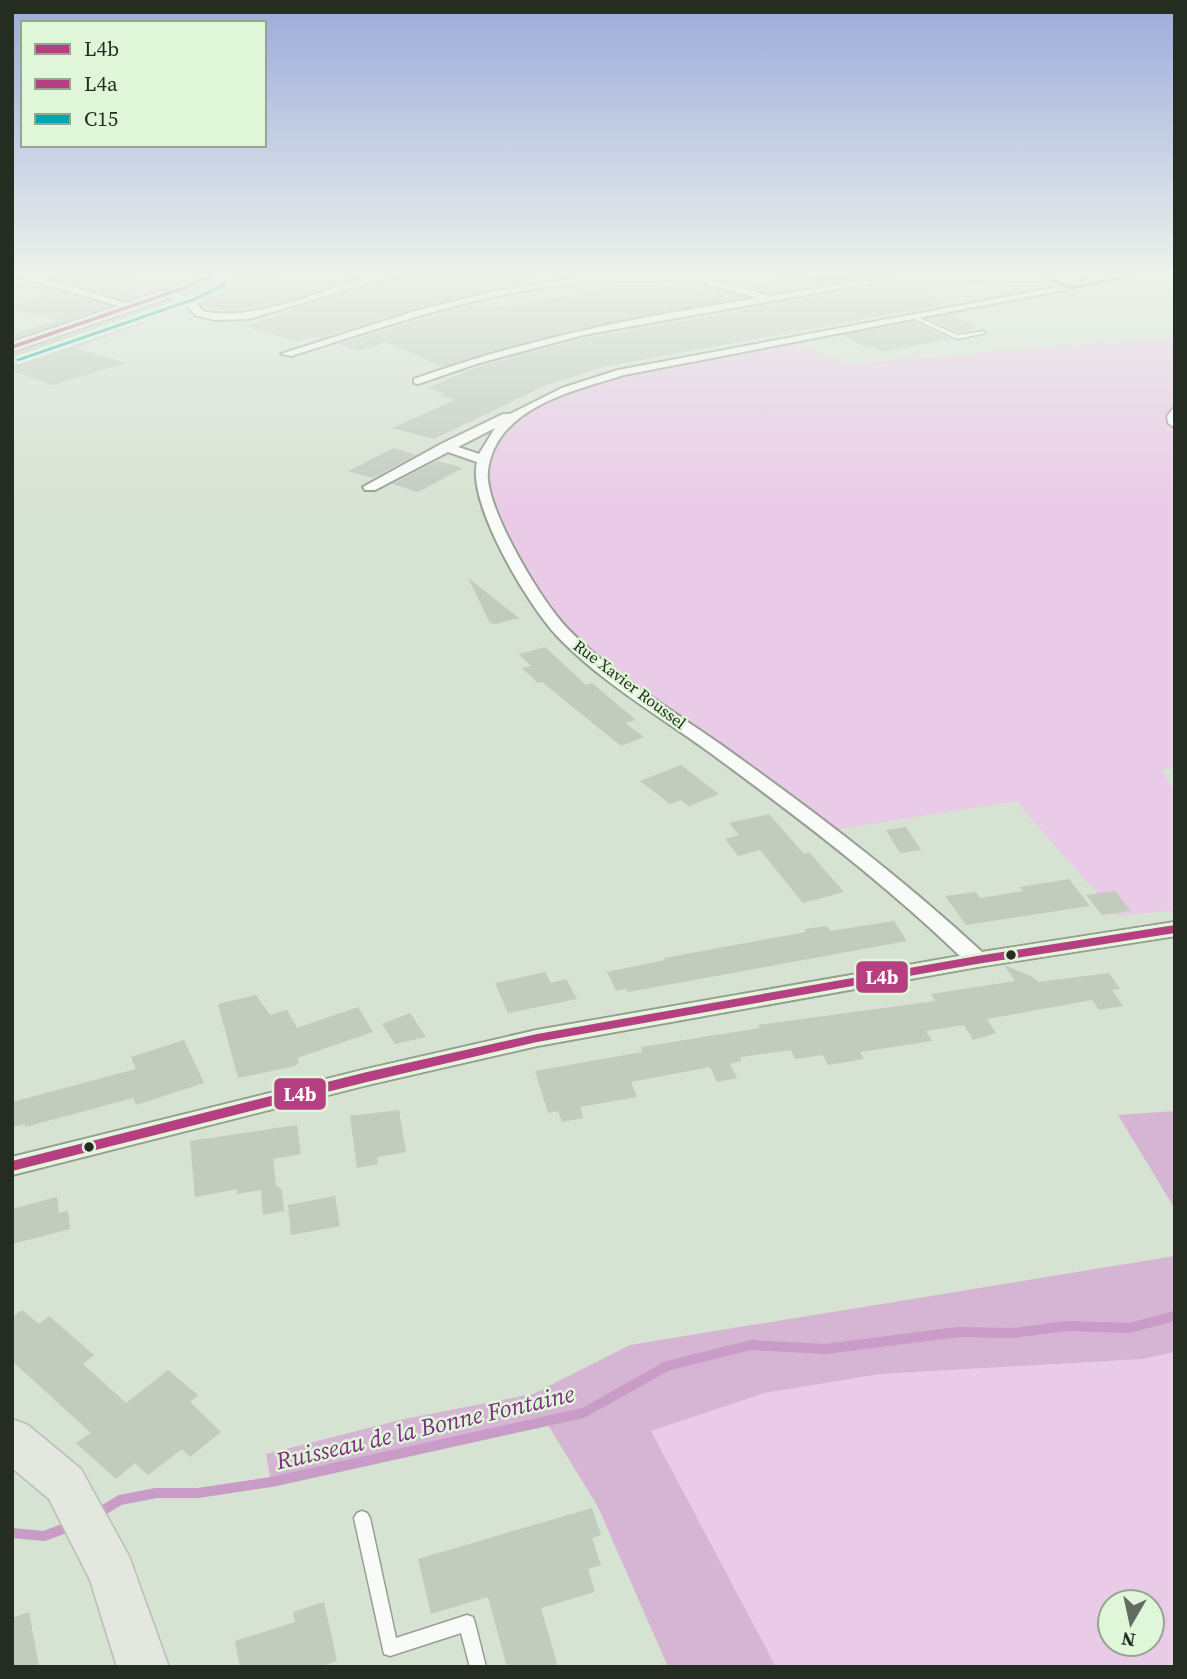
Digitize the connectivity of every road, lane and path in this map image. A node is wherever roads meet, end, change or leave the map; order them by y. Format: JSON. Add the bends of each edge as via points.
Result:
{"nodes":[{"id":1,"x":299,"y":350,"type":"edge"},
{"id":2,"x":503,"y":350,"type":"edge"},
{"id":3,"x":733,"y":350,"type":"edge"},
{"id":4,"x":287,"y":354,"type":"dead end"},
{"id":5,"x":418,"y":381,"type":"dead end"},
{"id":6,"x":1175,"y":408,"type":"edge"},
{"id":7,"x":524,"y":410,"type":"junction"},
{"id":8,"x":1175,"y":426,"type":"edge"},
{"id":9,"x":445,"y":447,"type":"junction"},
{"id":10,"x":484,"y":460,"type":"junction"},
{"id":11,"x":370,"y":487,"type":"dead end"},
{"id":12,"x":1175,"y":929,"type":"edge"},
{"id":13,"x":977,"y":960,"type":"junction"},
{"id":14,"x":12,"y":1167,"type":"edge"},
{"id":15,"x":12,"y":1439,"type":"edge"},
{"id":16,"x":362,"y":1518,"type":"dead end"},
{"id":17,"x":143,"y":1667,"type":"edge"},
{"id":18,"x":478,"y":1667,"type":"edge"}],
"edges":[{"from":1,"to":4,"type":"street"},
{"from":2,"to":5,"type":"street"},
{"from":3,"to":7,"type":"street","via":[[648,366],[558,394]]},
{"from":6,"to":8,"type":"lane","via":[[1170,416]]},
{"from":7,"to":9,"type":"street"},
{"from":7,"to":10,"type":"street","via":[[495,435]]},
{"from":9,"to":10,"type":"street"},
{"from":9,"to":11,"type":"street"},
{"from":10,"to":13,"type":"street","name":"Rue Xavier Roussel","via":[[481,480],[488,502],[539,604],[561,631],[828,831]]},
{"from":12,"to":13,"type":"street"},
{"from":13,"to":14,"type":"street","via":[[537,1038]]},
{"from":15,"to":17,"type":"main road","via":[[65,1484],[118,1588]]},
{"from":16,"to":18,"type":"lane","via":[[390,1648],[467,1623]]}]}
